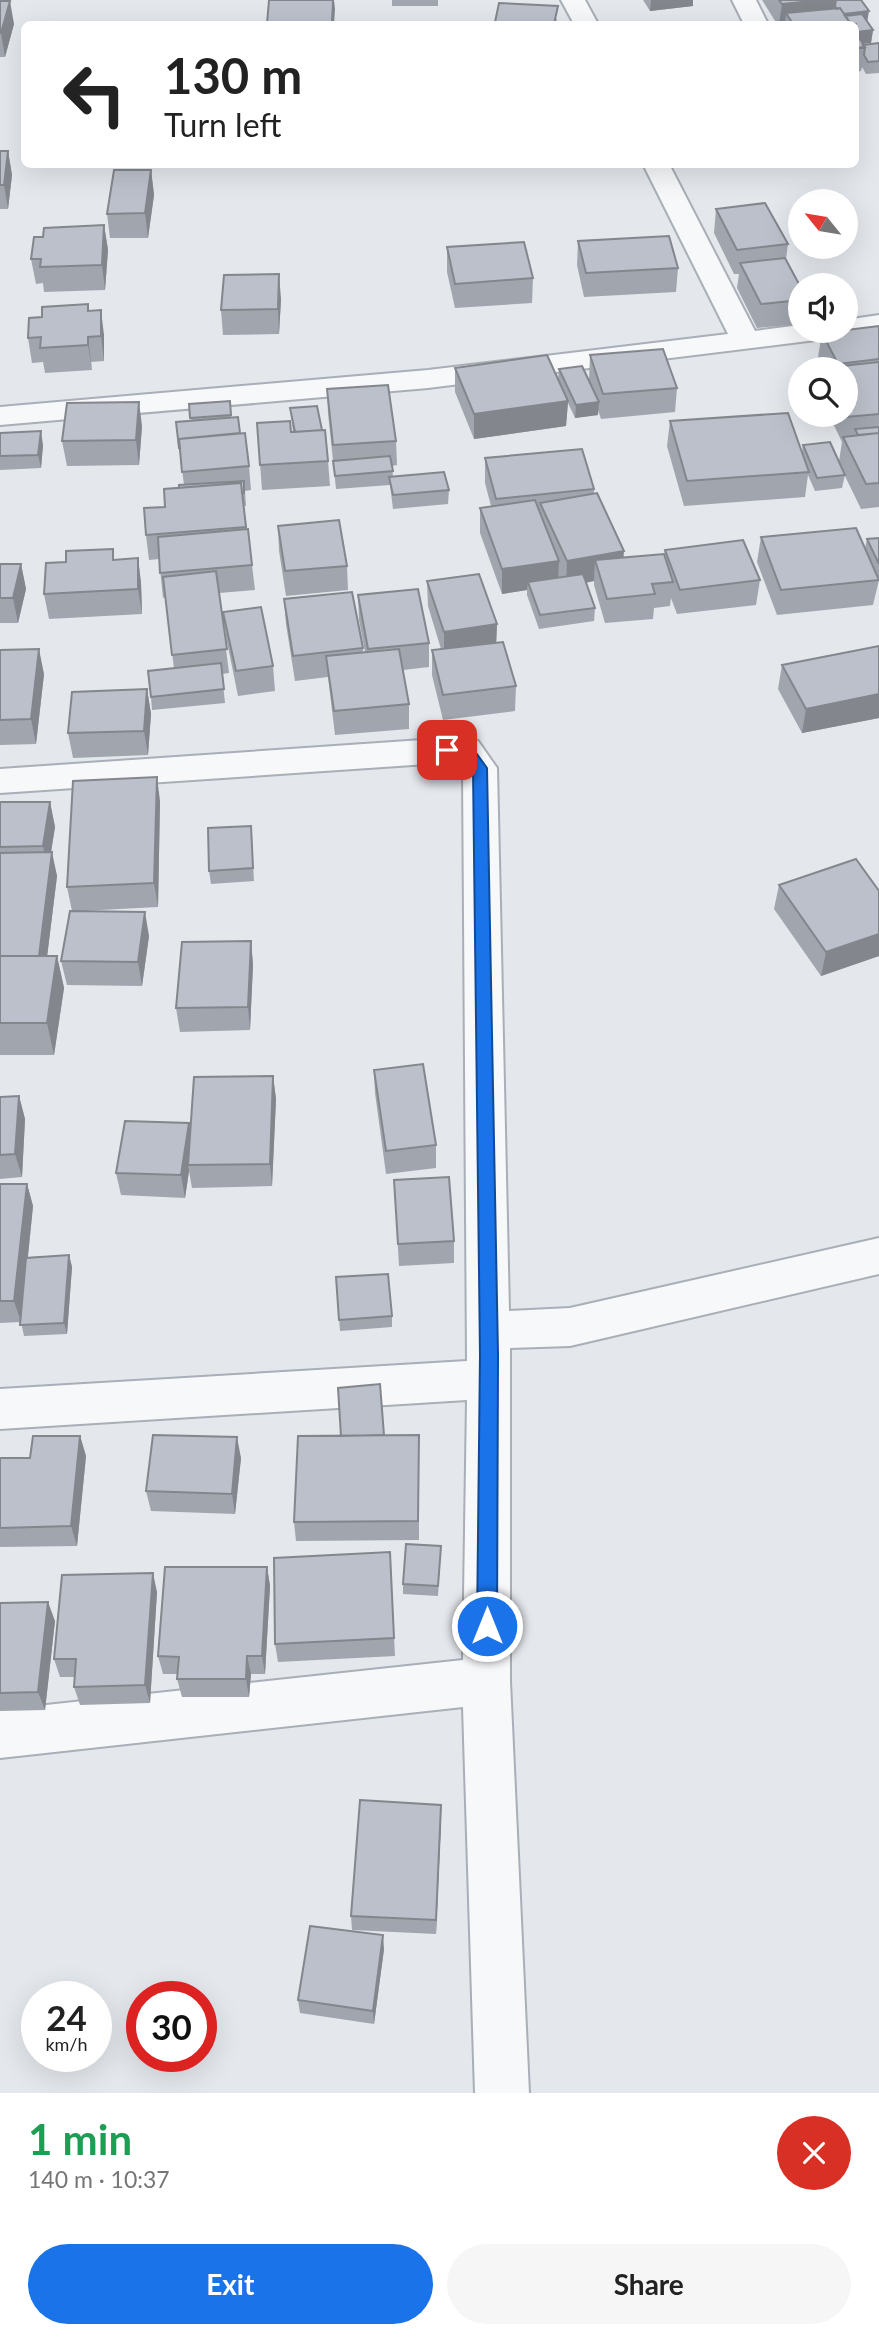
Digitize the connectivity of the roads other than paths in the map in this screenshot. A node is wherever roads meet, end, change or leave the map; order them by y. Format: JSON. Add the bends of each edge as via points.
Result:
{"nodes":[{"id":1,"x":573,"y":0,"type":"edge"},
{"id":2,"x":744,"y":0,"type":"edge"},
{"id":3,"x":584,"y":21,"type":"edge"},
{"id":4,"x":754,"y":21,"type":"edge"},
{"id":5,"x":658,"y":168,"type":"edge"},
{"id":6,"x":879,"y":323,"type":"edge"},
{"id":7,"x":858,"y":326,"type":"edge"},
{"id":8,"x":788,"y":336,"type":"edge"},
{"id":9,"x":746,"y":342,"type":"junction"},
{"id":10,"x":0,"y":416,"type":"edge"},
{"id":11,"x":0,"y":781,"type":"edge"},
{"id":12,"x":879,"y":1256,"type":"edge"},
{"id":13,"x":489,"y":1330,"type":"junction"},
{"id":14,"x":489,"y":1379,"type":"junction"},
{"id":15,"x":0,"y":1409,"type":"edge"},
{"id":16,"x":486,"y":1681,"type":"junction"},
{"id":17,"x":0,"y":1734,"type":"edge"},
{"id":18,"x":502,"y":2093,"type":"edge"}],
"edges":[{"from":1,"to":3,"type":"street"},
{"from":2,"to":4,"type":"street"},
{"from":5,"to":9,"type":"street"},
{"from":6,"to":7,"type":"street"},
{"from":8,"to":9,"type":"street"},
{"from":9,"to":10,"type":"street","via":[[428,379]]},
{"from":11,"to":13,"type":"street","via":[[466,750],[480,768]]},
{"from":12,"to":13,"type":"street","via":[[570,1327]]},
{"from":13,"to":14,"type":"street"},
{"from":14,"to":15,"type":"street"},
{"from":14,"to":16,"type":"street"},
{"from":16,"to":17,"type":"street"},
{"from":16,"to":18,"type":"street"}]}
